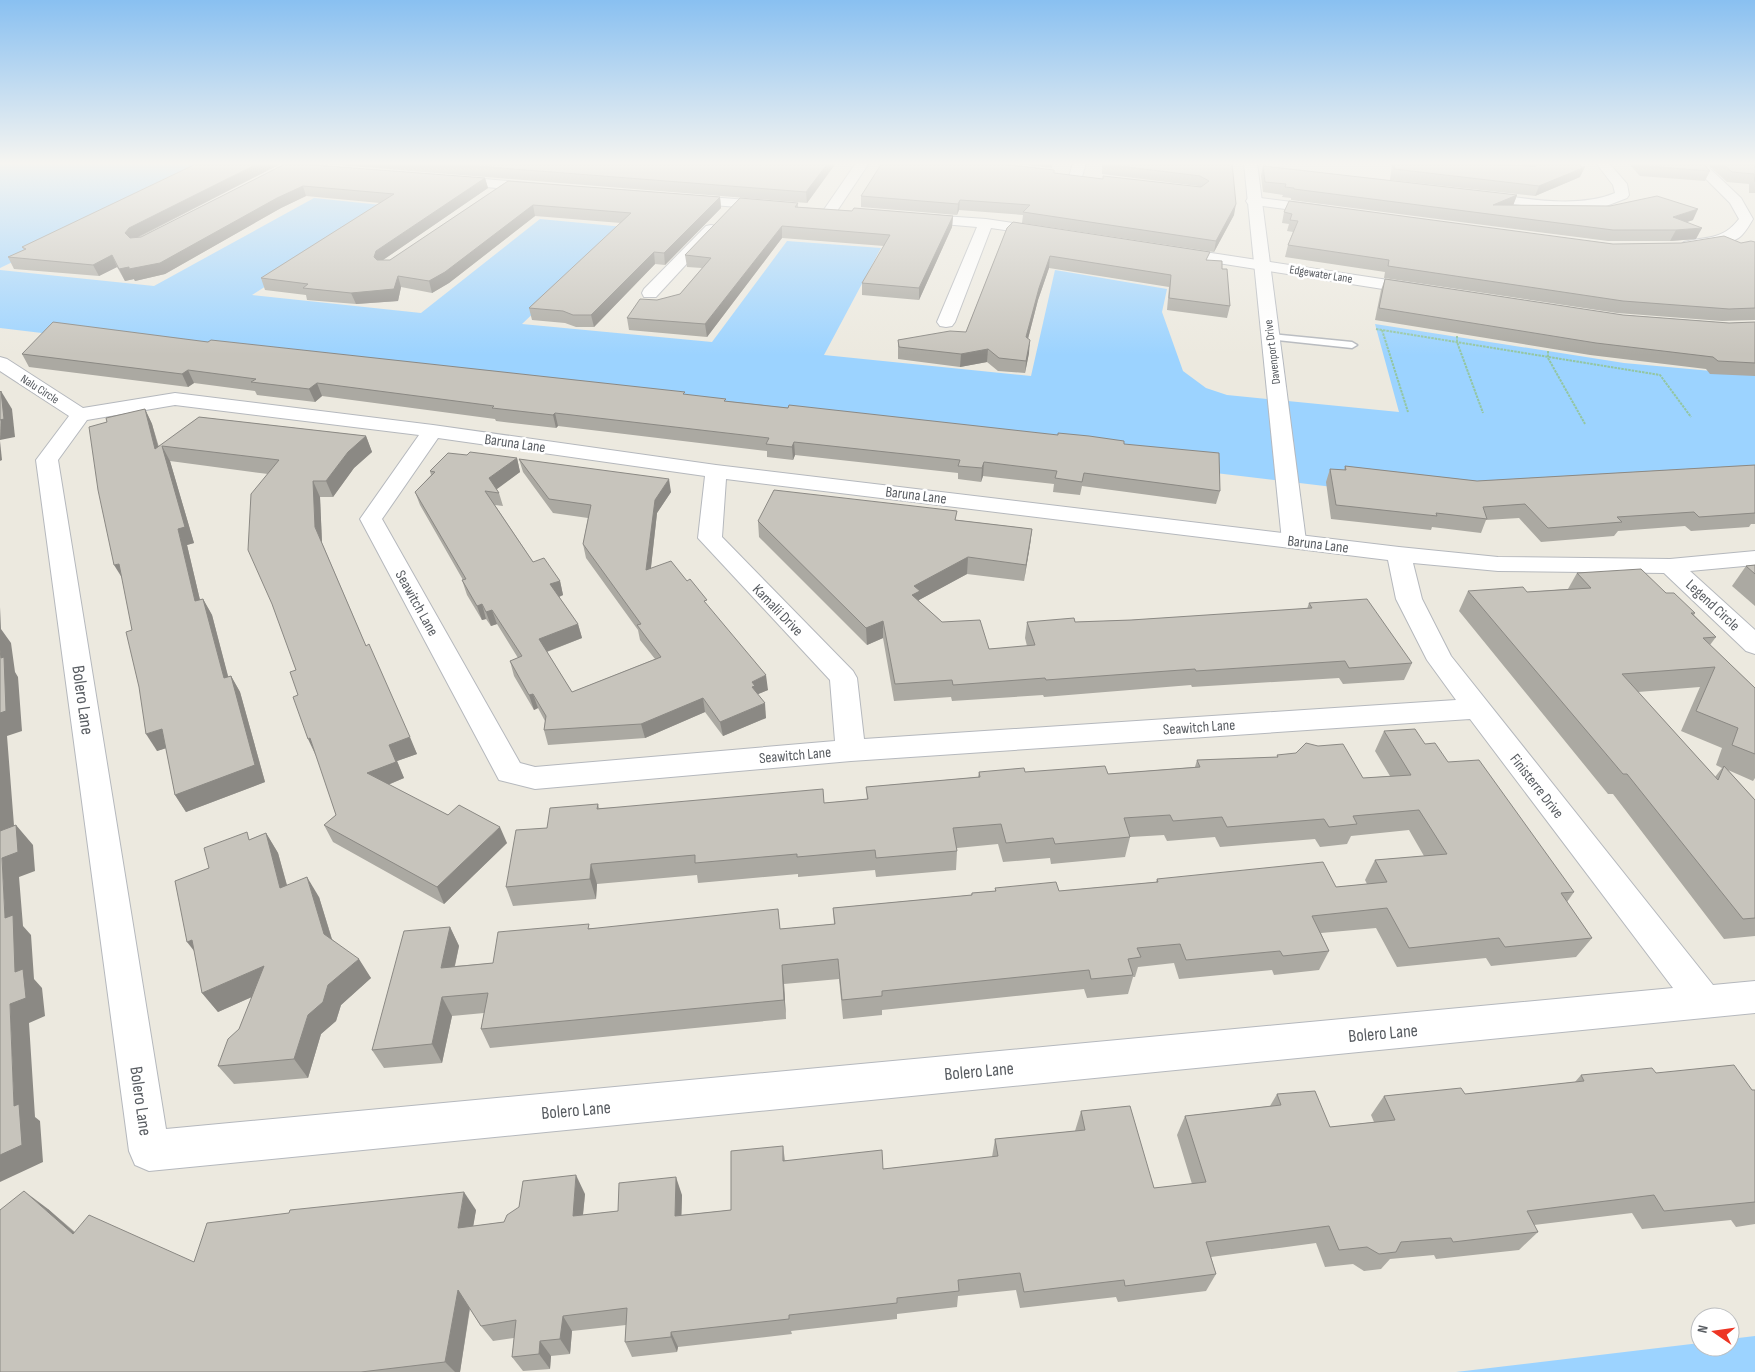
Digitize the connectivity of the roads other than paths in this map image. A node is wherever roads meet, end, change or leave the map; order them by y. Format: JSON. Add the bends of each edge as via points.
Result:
{"nodes":[{"id":1,"x":713,"y":227,"type":"edge"},
{"id":2,"x":984,"y":227,"type":"edge"},
{"id":3,"x":1013,"y":227,"type":"edge"},
{"id":4,"x":1257,"y":227,"type":"edge"},
{"id":5,"x":1740,"y":227,"type":"edge"},
{"id":6,"x":1065,"y":235,"type":"edge"},
{"id":7,"x":1677,"y":246,"type":"edge"},
{"id":8,"x":1154,"y":249,"type":"edge"},
{"id":9,"x":1262,"y":265,"type":"junction"},
{"id":10,"x":650,"y":293,"type":"dead end"},
{"id":11,"x":1440,"y":293,"type":"edge"},
{"id":12,"x":946,"y":322,"type":"dead end"},
{"id":13,"x":1270,"y":337,"type":"junction"},
{"id":14,"x":1352,"y":345,"type":"dead end"},
{"id":15,"x":0,"y":363,"type":"edge"},
{"id":16,"x":80,"y":415,"type":"junction"},
{"id":17,"x":433,"y":431,"type":"junction"},
{"id":18,"x":716,"y":471,"type":"junction"},
{"id":19,"x":1294,"y":541,"type":"junction"},
{"id":20,"x":1398,"y":554,"type":"junction"},
{"id":21,"x":1755,"y":558,"type":"edge"},
{"id":22,"x":1670,"y":566,"type":"junction"},
{"id":23,"x":1755,"y":645,"type":"edge"},
{"id":24,"x":1476,"y":709,"type":"junction"},
{"id":25,"x":852,"y":750,"type":"junction"},
{"id":26,"x":1755,"y":997,"type":"edge"},
{"id":27,"x":1705,"y":1002,"type":"junction"}],
"edges":[{"from":1,"to":10,"type":"street"},
{"from":2,"to":12,"type":"street"},
{"from":3,"to":6,"type":"street"},
{"from":4,"to":9,"type":"street","name":"Davenport Drive"},
{"from":5,"to":7,"type":"street","via":[[1734,234],[1705,244]]},
{"from":8,"to":9,"type":"street","name":"Edgewater Lane"},
{"from":9,"to":11,"type":"street","name":"Edgewater Lane"},
{"from":9,"to":13,"type":"street","name":"Davenport Drive"},
{"from":13,"to":14,"type":"lane"},
{"from":13,"to":19,"type":"street","name":"Davenport Drive"},
{"from":15,"to":16,"type":"street","name":"Nalu Circle"},
{"from":16,"to":17,"type":"street","name":"Baruna Lane","via":[[175,399]]},
{"from":16,"to":27,"type":"street","name":"Bolero Lane","via":[[47,460],[149,1151]]},
{"from":17,"to":18,"type":"street","name":"Baruna Lane"},
{"from":17,"to":25,"type":"street","name":"Seawitch Lane","via":[[371,519],[510,772],[535,778]]},
{"from":18,"to":19,"type":"street","name":"Baruna Lane"},
{"from":18,"to":25,"type":"street","name":"Kamalii Drive","via":[[710,538],[843,678]]},
{"from":19,"to":20,"type":"street","name":"Baruna Lane"},
{"from":20,"to":22,"type":"street","name":"Baruna Lane","via":[[1498,564]]},
{"from":20,"to":24,"type":"street","name":"Finisterre Drive","via":[[1409,598],[1440,660]]},
{"from":21,"to":22,"type":"street","name":"Baruna Lane"},
{"from":22,"to":23,"type":"street","name":"Legend Circle"},
{"from":24,"to":25,"type":"street","name":"Seawitch Lane"},
{"from":24,"to":27,"type":"street","name":"Finisterre Drive"},
{"from":26,"to":27,"type":"street","name":"Bolero Lane"}]}
